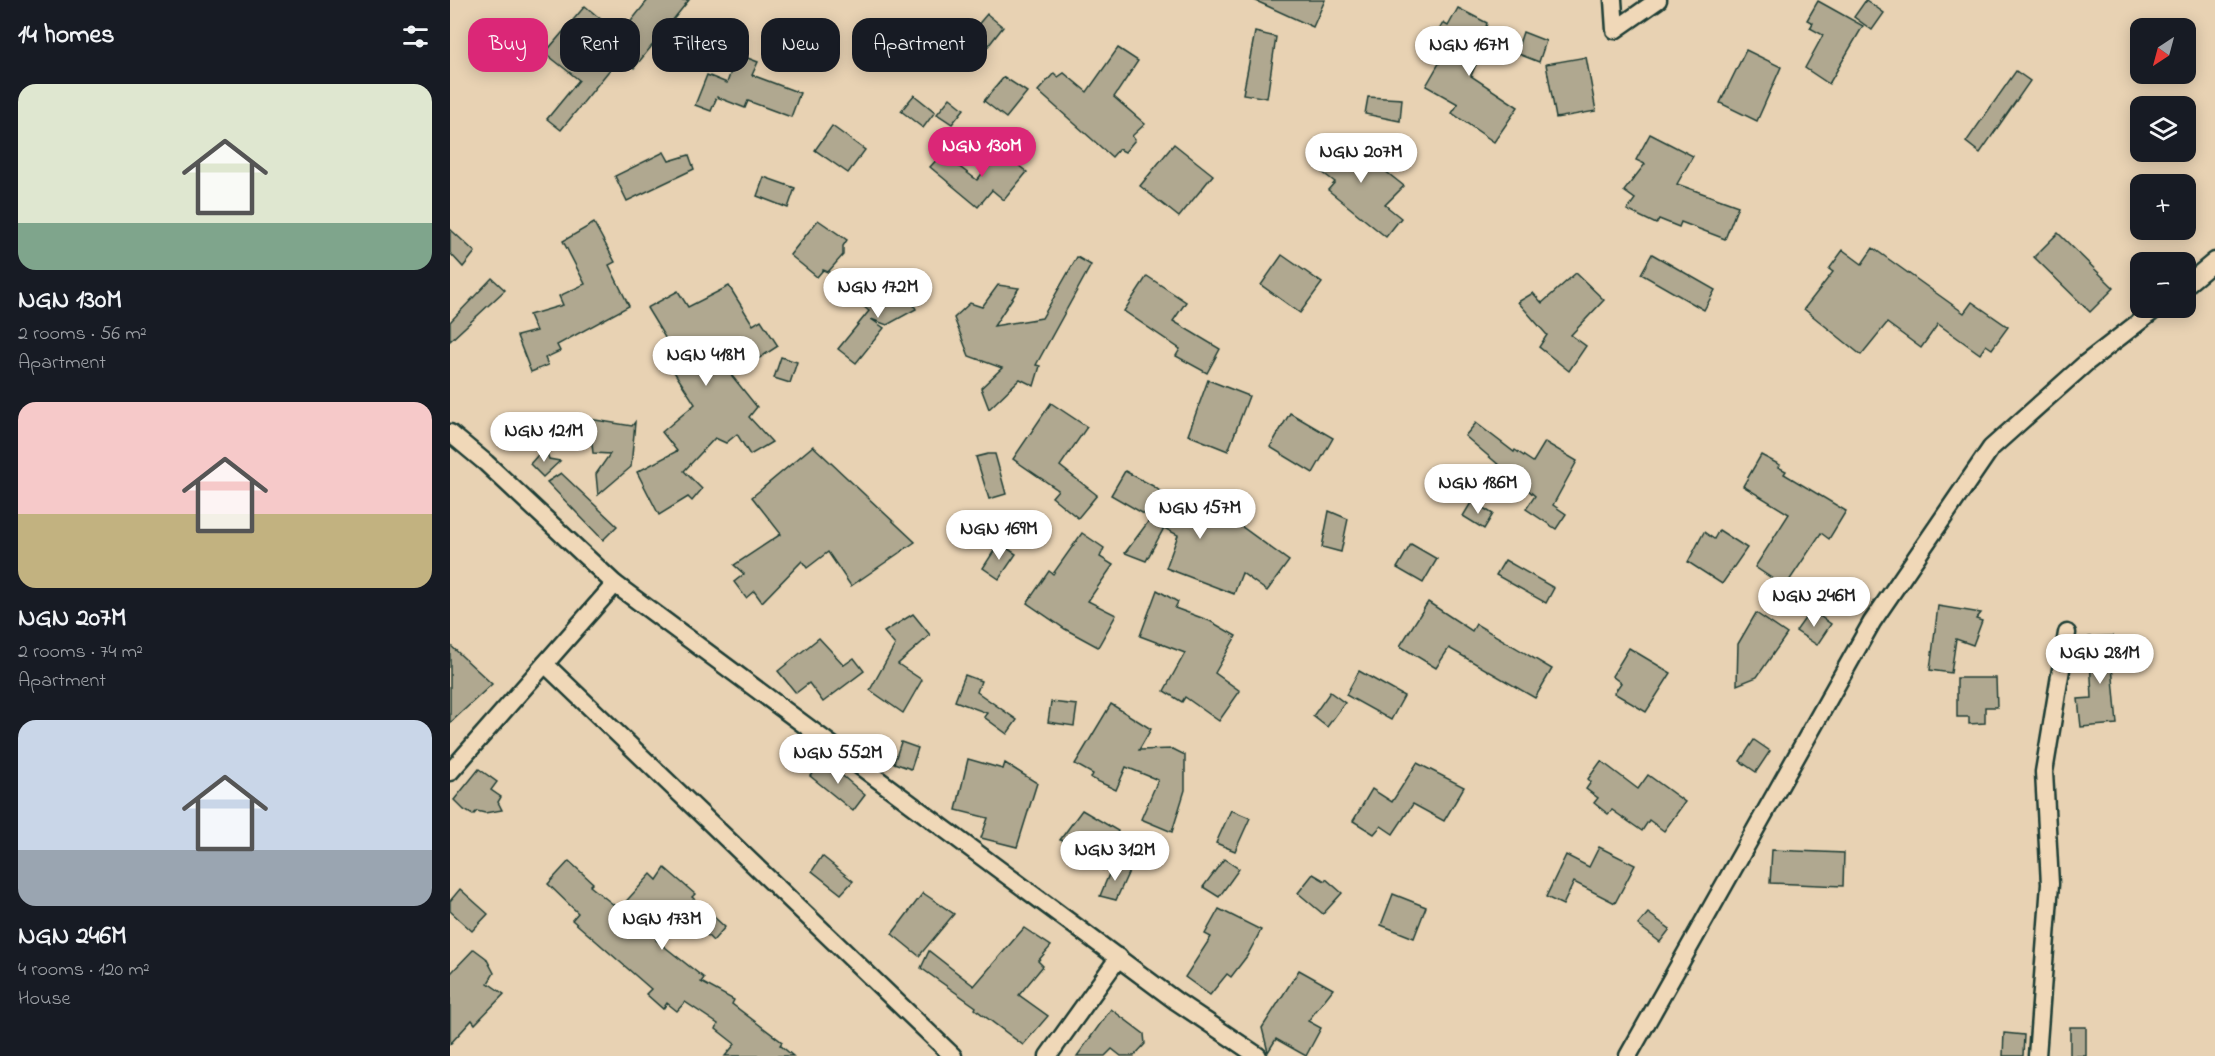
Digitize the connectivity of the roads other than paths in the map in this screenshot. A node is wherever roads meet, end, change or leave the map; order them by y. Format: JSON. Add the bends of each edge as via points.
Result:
{"nodes":[{"id":1,"x":1613,"y":0,"type":"edge"},
{"id":2,"x":1658,"y":0,"type":"edge"},
{"id":3,"x":2215,"y":261,"type":"edge"},
{"id":4,"x":2196,"y":277,"type":"edge"},
{"id":5,"x":2144,"y":318,"type":"edge"},
{"id":6,"x":450,"y":433,"type":"edge"},
{"id":7,"x":615,"y":584,"type":"junction"},
{"id":8,"x":2067,"y":633,"type":"dead end"},
{"id":9,"x":545,"y":664,"type":"junction"},
{"id":10,"x":450,"y":772,"type":"edge"},
{"id":11,"x":1119,"y":957,"type":"junction"},
{"id":12,"x":953,"y":1056,"type":"edge"},
{"id":13,"x":1048,"y":1056,"type":"edge"},
{"id":14,"x":1258,"y":1056,"type":"edge"},
{"id":15,"x":1628,"y":1056,"type":"edge"},
{"id":16,"x":2037,"y":1056,"type":"edge"}],
"edges":[{"from":1,"to":2,"type":"street","via":[[1615,30]]},
{"from":3,"to":4,"type":"street"},
{"from":5,"to":15,"type":"street","via":[[2086,363],[1991,448],[1872,622]]},
{"from":6,"to":7,"type":"street"},
{"from":7,"to":9,"type":"street"},
{"from":7,"to":11,"type":"street"},
{"from":8,"to":16,"type":"street","via":[[2044,772],[2050,884]]},
{"from":9,"to":10,"type":"street"},
{"from":9,"to":12,"type":"street"},
{"from":11,"to":13,"type":"street"},
{"from":11,"to":14,"type":"street"}]}
